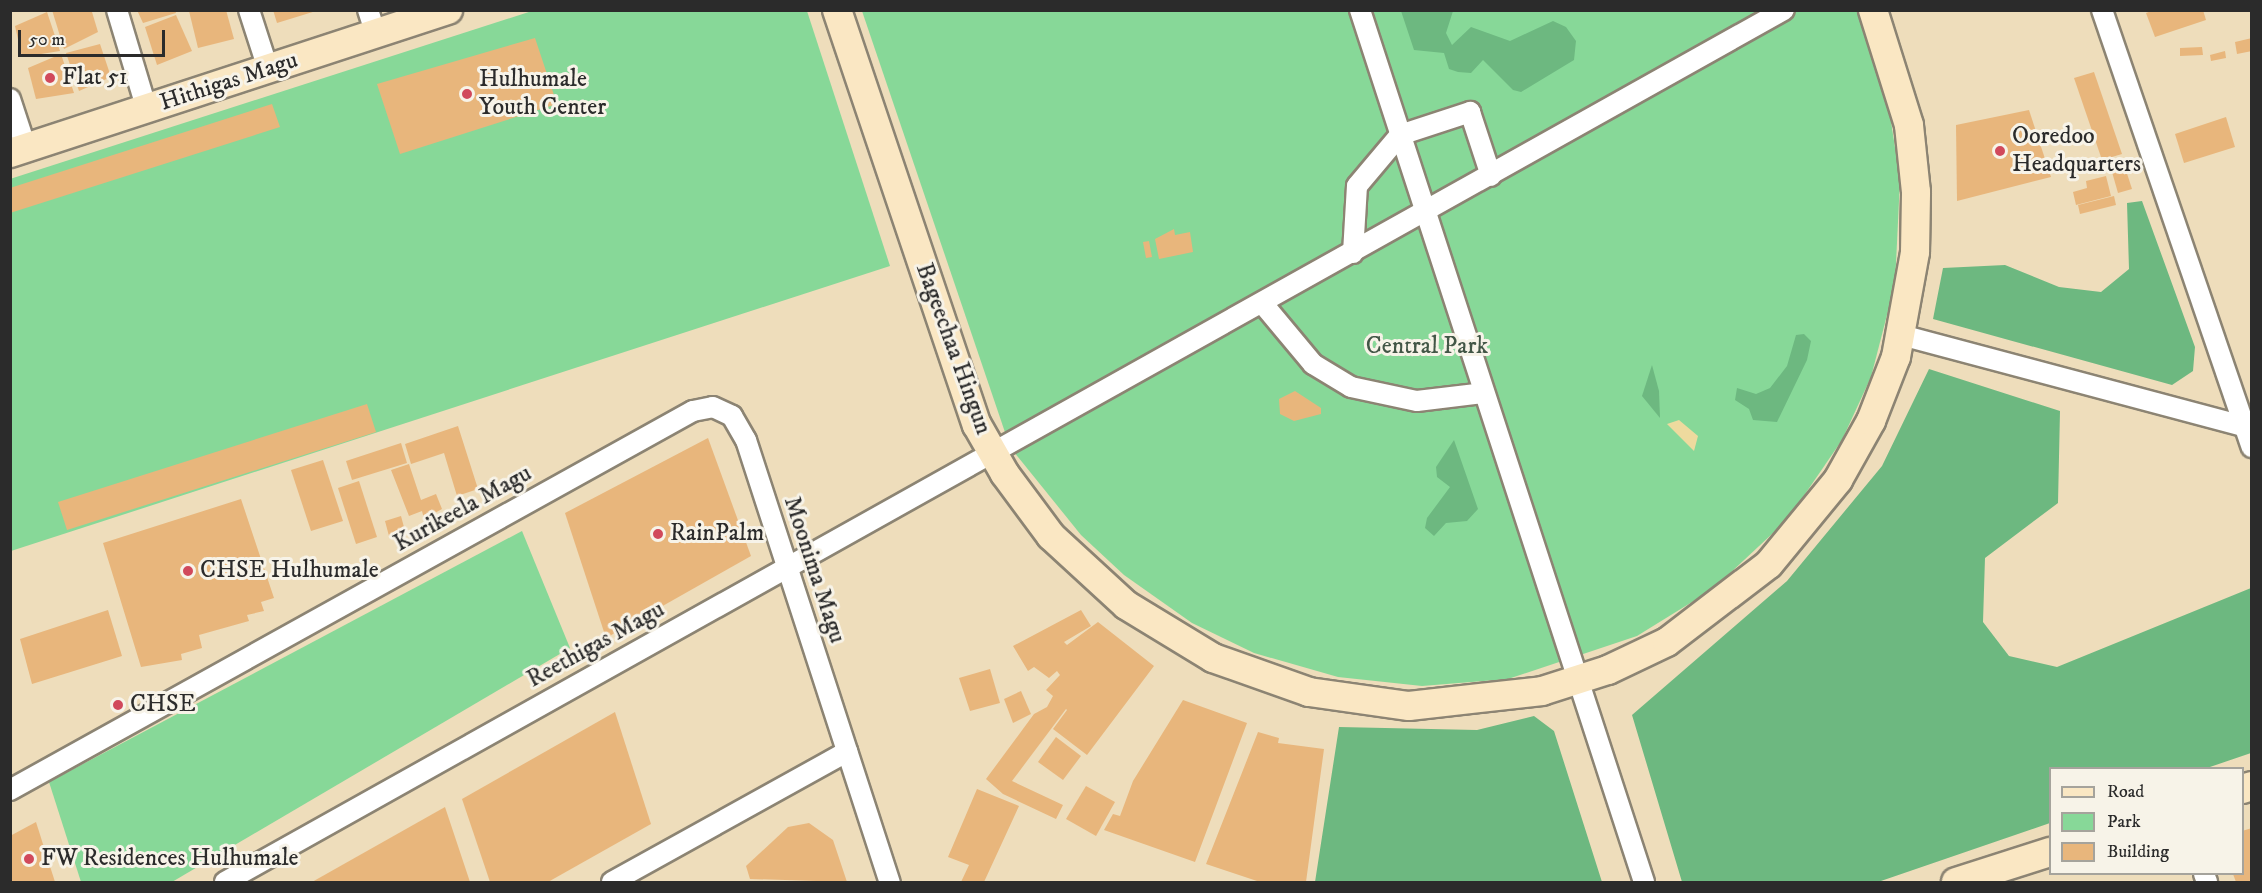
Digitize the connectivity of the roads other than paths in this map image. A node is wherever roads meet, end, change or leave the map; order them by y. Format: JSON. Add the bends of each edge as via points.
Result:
{"nodes":[{"id":1,"x":117,"y":10,"type":"edge"},
{"id":2,"x":249,"y":10,"type":"edge"},
{"id":3,"x":448,"y":10,"type":"edge"},
{"id":4,"x":837,"y":10,"type":"edge"},
{"id":5,"x":1360,"y":10,"type":"edge"},
{"id":6,"x":1784,"y":10,"type":"edge"},
{"id":7,"x":1873,"y":10,"type":"edge"},
{"id":8,"x":2102,"y":10,"type":"edge"},
{"id":9,"x":372,"y":22,"type":"edge"},
{"id":10,"x":268,"y":69,"type":"junction"},
{"id":11,"x":10,"y":99,"type":"edge"},
{"id":12,"x":147,"y":110,"type":"junction"},
{"id":13,"x":1400,"y":135,"type":"junction"},
{"id":14,"x":18,"y":150,"type":"edge"},
{"id":15,"x":1491,"y":176,"type":"junction"},
{"id":16,"x":1426,"y":212,"type":"junction"},
{"id":17,"x":1353,"y":253,"type":"junction"},
{"id":18,"x":1263,"y":304,"type":"junction"},
{"id":19,"x":1901,"y":335,"type":"junction"},
{"id":20,"x":1483,"y":393,"type":"junction"},
{"id":21,"x":723,"y":408,"type":"joint"},
{"id":22,"x":2244,"y":426,"type":"junction"},
{"id":23,"x":2252,"y":447,"type":"edge"},
{"id":24,"x":992,"y":453,"type":"junction"},
{"id":25,"x":786,"y":568,"type":"junction"},
{"id":26,"x":1576,"y":681,"type":"junction"},
{"id":27,"x":847,"y":752,"type":"junction"},
{"id":28,"x":10,"y":790,"type":"edge"},
{"id":29,"x":2049,"y":853,"type":"edge"},
{"id":30,"x":2011,"y":874,"type":"edge"},
{"id":31,"x":225,"y":882,"type":"edge"},
{"id":32,"x":612,"y":882,"type":"edge"},
{"id":33,"x":890,"y":882,"type":"edge"},
{"id":34,"x":1644,"y":882,"type":"edge"},
{"id":35,"x":1956,"y":882,"type":"edge"}],
"edges":[{"from":1,"to":12,"type":"street"},
{"from":2,"to":10,"type":"street"},
{"from":3,"to":9,"type":"street","name":"Hithigas Magu"},
{"from":4,"to":24,"type":"street","name":"Bageechaa Hingun","via":[[955,369]]},
{"from":5,"to":13,"type":"street"},
{"from":6,"to":15,"type":"street","name":"Reethigas Magu"},
{"from":7,"to":19,"type":"street","name":"Bageechaa Hingun","via":[[1902,92],[1914,165],[1915,243]]},
{"from":8,"to":22,"type":"street"},
{"from":9,"to":10,"type":"street","name":"Hithigas Magu"},
{"from":10,"to":12,"type":"street","name":"Hithigas Magu"},
{"from":11,"to":14,"type":"street"},
{"from":12,"to":14,"type":"street","name":"Hithigas Magu"},
{"from":13,"to":15,"type":"street","via":[[1470,112]]},
{"from":13,"to":16,"type":"street"},
{"from":13,"to":17,"type":"street","via":[[1357,186]]},
{"from":15,"to":16,"type":"street","name":"Reethigas Magu"},
{"from":16,"to":17,"type":"street","name":"Reethigas Magu"},
{"from":16,"to":20,"type":"street"},
{"from":17,"to":18,"type":"street","name":"Reethigas Magu"},
{"from":18,"to":20,"type":"street","via":[[1313,364],[1351,387],[1417,400]]},
{"from":18,"to":24,"type":"street","name":"Reethigas Magu"},
{"from":19,"to":22,"type":"street"},
{"from":19,"to":26,"type":"street","name":"Bageechaa Hingun","via":[[1856,451],[1798,534],[1706,617],[1639,656]]},
{"from":20,"to":26,"type":"street"},
{"from":21,"to":25,"type":"street","name":"Moonima Magu","via":[[746,440]]},
{"from":21,"to":28,"type":"street","name":"Kurikeela Magu","via":[[693,411]]},
{"from":22,"to":23,"type":"street"},
{"from":24,"to":25,"type":"street","name":"Reethigas Magu"},
{"from":24,"to":26,"type":"street","name":"Bageechaa Hingun","via":[[1042,525],[1099,584],[1182,643],[1244,672],[1309,692],[1409,706],[1511,698]]},
{"from":25,"to":27,"type":"street","name":"Moonima Magu"},
{"from":25,"to":31,"type":"street","name":"Reethigas Magu"},
{"from":26,"to":34,"type":"street"},
{"from":27,"to":32,"type":"street"},
{"from":27,"to":33,"type":"street","name":"Moonima Magu"},
{"from":29,"to":30,"type":"street"},
{"from":30,"to":35,"type":"street"}]}
